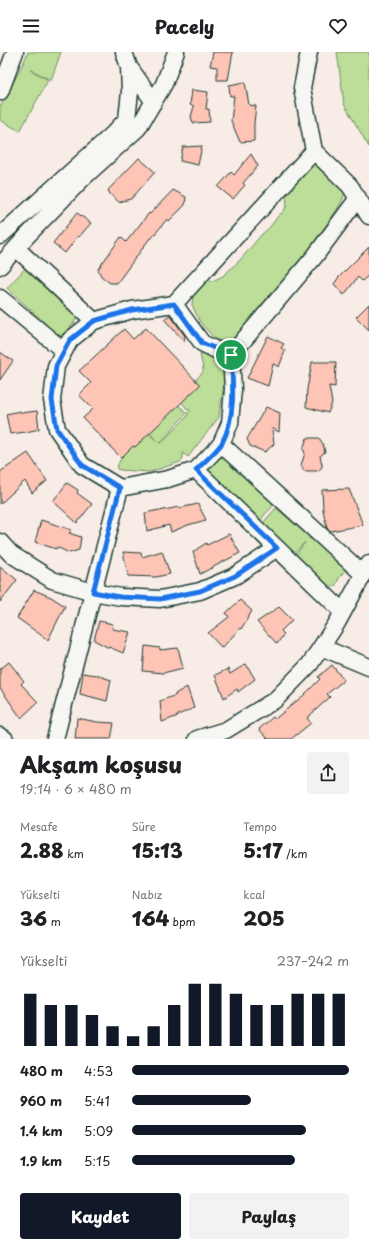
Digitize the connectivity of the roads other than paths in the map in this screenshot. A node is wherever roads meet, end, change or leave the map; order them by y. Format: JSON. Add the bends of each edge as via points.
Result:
{"nodes":[{"id":1,"x":15,"y":52,"type":"edge"},
{"id":2,"x":176,"y":52,"type":"edge"},
{"id":3,"x":310,"y":52,"type":"edge"},
{"id":4,"x":126,"y":59,"type":"edge"},
{"id":5,"x":0,"y":92,"type":"edge"},
{"id":6,"x":154,"y":102,"type":"junction"},
{"id":7,"x":314,"y":151,"type":"junction"},
{"id":8,"x":358,"y":198,"type":"junction"},
{"id":9,"x":369,"y":216,"type":"edge"},
{"id":10,"x":0,"y":236,"type":"edge"},
{"id":11,"x":16,"y":248,"type":"junction"},
{"id":12,"x":0,"y":266,"type":"edge"},
{"id":13,"x":0,"y":298,"type":"edge"},
{"id":14,"x":174,"y":304,"type":"junction"},
{"id":15,"x":94,"y":321,"type":"junction"},
{"id":16,"x":64,"y":351,"type":"junction"},
{"id":17,"x":231,"y":355,"type":"junction"},
{"id":18,"x":221,"y":444,"type":"junction"},
{"id":19,"x":196,"y":470,"type":"junction"},
{"id":20,"x":120,"y":488,"type":"junction"},
{"id":21,"x":0,"y":542,"type":"edge"},
{"id":22,"x":277,"y":548,"type":"junction"},
{"id":23,"x":366,"y":569,"type":"edge"},
{"id":24,"x":93,"y":592,"type":"junction"},
{"id":25,"x":343,"y":612,"type":"junction"},
{"id":26,"x":322,"y":647,"type":"junction"},
{"id":27,"x":369,"y":666,"type":"edge"},
{"id":28,"x":0,"y":736,"type":"edge"},
{"id":29,"x":5,"y":739,"type":"edge"},
{"id":30,"x":54,"y":739,"type":"edge"},
{"id":31,"x":197,"y":739,"type":"edge"}],
"edges":[{"from":1,"to":5,"type":"street"},
{"from":2,"to":6,"type":"street"},
{"from":3,"to":7,"type":"street","via":[[302,88]]},
{"from":4,"to":6,"type":"street"},
{"from":4,"to":10,"type":"street","via":[[130,92],[127,119],[114,134]]},
{"from":6,"to":11,"type":"street","via":[[138,128],[84,177]]},
{"from":7,"to":8,"type":"street","via":[[350,186]]},
{"from":7,"to":14,"type":"street"},
{"from":8,"to":9,"type":"street"},
{"from":8,"to":17,"type":"street","via":[[315,256]]},
{"from":11,"to":12,"type":"street"},
{"from":11,"to":15,"type":"street"},
{"from":13,"to":16,"type":"street"},
{"from":14,"to":15,"type":"street","via":[[132,310]]},
{"from":14,"to":17,"type":"street","via":[[202,343]]},
{"from":15,"to":16,"type":"street","via":[[70,340]]},
{"from":16,"to":20,"type":"street","via":[[56,366],[52,400],[57,429],[82,465]]},
{"from":17,"to":18,"type":"street","via":[[233,389],[230,423]]},
{"from":18,"to":19,"type":"street"},
{"from":18,"to":23,"type":"street"},
{"from":19,"to":20,"type":"street","via":[[168,479]]},
{"from":19,"to":22,"type":"street"},
{"from":20,"to":24,"type":"street"},
{"from":21,"to":24,"type":"street","via":[[11,554],[52,580]]},
{"from":22,"to":24,"type":"street","via":[[235,576],[200,591],[160,599],[120,597]]},
{"from":22,"to":25,"type":"street"},
{"from":23,"to":25,"type":"street"},
{"from":24,"to":30,"type":"street"},
{"from":25,"to":26,"type":"street"},
{"from":26,"to":27,"type":"street"},
{"from":26,"to":31,"type":"street","via":[[310,664],[275,700],[226,730]]},
{"from":28,"to":29,"type":"street"}]}
